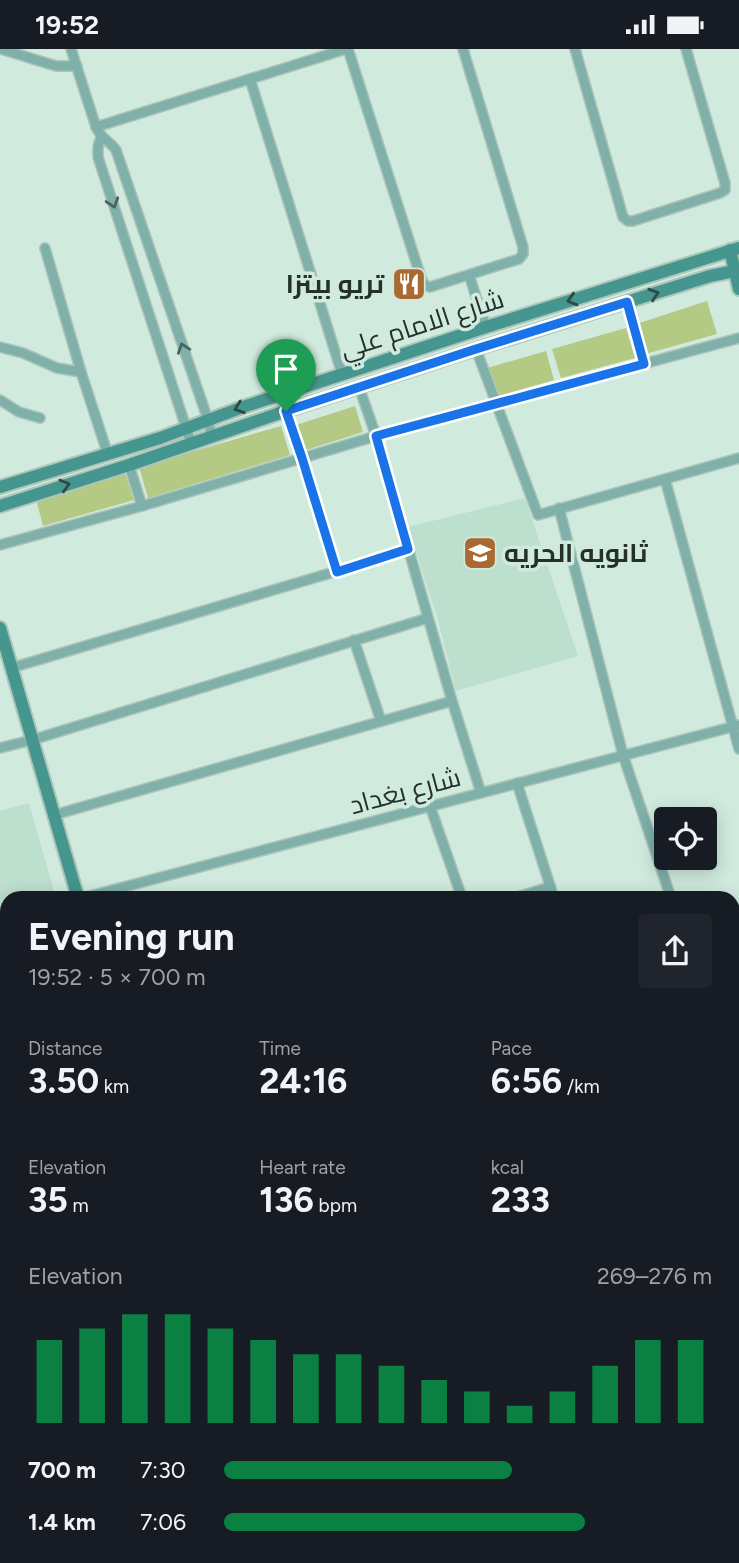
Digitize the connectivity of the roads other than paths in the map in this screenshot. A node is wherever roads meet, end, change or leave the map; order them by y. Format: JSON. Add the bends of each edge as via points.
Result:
{"nodes":[{"id":1,"x":2,"y":49,"type":"edge"},
{"id":2,"x":73,"y":49,"type":"edge"},
{"id":3,"x":347,"y":49,"type":"edge"},
{"id":4,"x":463,"y":49,"type":"edge"},
{"id":5,"x":575,"y":49,"type":"edge"},
{"id":6,"x":686,"y":49,"type":"edge"},
{"id":7,"x":77,"y":67,"type":"junction"},
{"id":8,"x":250,"y":79,"type":"junction"},
{"id":9,"x":96,"y":127,"type":"junction"},
{"id":10,"x":101,"y":137,"type":"junction"},
{"id":11,"x":45,"y":248,"type":"dead end"},
{"id":12,"x":735,"y":249,"type":"edge"},
{"id":13,"x":737,"y":270,"type":"edge"},
{"id":14,"x":468,"y":275,"type":"junction"},
{"id":15,"x":739,"y":289,"type":"edge"},
{"id":16,"x":627,"y":302,"type":"junction"},
{"id":17,"x":486,"y":327,"type":"junction"},
{"id":18,"x":739,"y":338,"type":"edge"},
{"id":19,"x":0,"y":347,"type":"edge"},
{"id":20,"x":476,"y":349,"type":"junction"},
{"id":21,"x":644,"y":364,"type":"junction"},
{"id":22,"x":80,"y":372,"type":"junction"},
{"id":23,"x":342,"y":374,"type":"junction"},
{"id":24,"x":359,"y":387,"type":"junction"},
{"id":25,"x":0,"y":400,"type":"edge"},
{"id":26,"x":496,"y":405,"type":"junction"},
{"id":27,"x":286,"y":411,"type":"junction"},
{"id":28,"x":40,"y":418,"type":"dead end"},
{"id":29,"x":208,"y":419,"type":"junction"},
{"id":30,"x":187,"y":427,"type":"junction"},
{"id":31,"x":212,"y":436,"type":"junction"},
{"id":32,"x":376,"y":436,"type":"junction"},
{"id":33,"x":191,"y":443,"type":"junction"},
{"id":34,"x":108,"y":455,"type":"junction"},
{"id":35,"x":302,"y":458,"type":"junction"},
{"id":36,"x":739,"y":458,"type":"edge"},
{"id":37,"x":129,"y":465,"type":"junction"},
{"id":38,"x":665,"y":479,"type":"junction"},
{"id":39,"x":0,"y":487,"type":"edge"},
{"id":40,"x":0,"y":506,"type":"edge"},
{"id":41,"x":142,"y":506,"type":"junction"},
{"id":42,"x":559,"y":508,"type":"junction"},
{"id":43,"x":0,"y":545,"type":"edge"},
{"id":44,"x":408,"y":549,"type":"junction"},
{"id":45,"x":337,"y":572,"type":"junction"},
{"id":46,"x":428,"y":618,"type":"junction"},
{"id":47,"x":0,"y":628,"type":"edge"},
{"id":48,"x":355,"y":640,"type":"junction"},
{"id":49,"x":11,"y":668,"type":"junction"},
{"id":50,"x":452,"y":701,"type":"junction"},
{"id":51,"x":381,"y":721,"type":"junction"},
{"id":52,"x":736,"y":725,"type":"edge"},
{"id":53,"x":32,"y":740,"type":"junction"},
{"id":54,"x":0,"y":748,"type":"edge"},
{"id":55,"x":739,"y":749,"type":"edge"},
{"id":56,"x":623,"y":755,"type":"junction"},
{"id":57,"x":517,"y":783,"type":"junction"},
{"id":58,"x":481,"y":793,"type":"junction"},
{"id":59,"x":430,"y":806,"type":"junction"},
{"id":60,"x":54,"y":815,"type":"junction"},
{"id":61,"x":550,"y":887,"type":"junction"},
{"id":62,"x":78,"y":891,"type":"edge"},
{"id":63,"x":107,"y":891,"type":"edge"},
{"id":64,"x":460,"y":891,"type":"edge"},
{"id":65,"x":537,"y":891,"type":"edge"},
{"id":66,"x":551,"y":891,"type":"edge"},
{"id":67,"x":669,"y":891,"type":"edge"}],
"edges":[{"from":1,"to":7,"type":"street","via":[[56,66]]},
{"from":2,"to":7,"type":"street"},
{"from":3,"to":8,"type":"street"},
{"from":3,"to":14,"type":"street","via":[[422,281],[430,287]]},
{"from":4,"to":14,"type":"street","via":[[523,247],[519,259]]},
{"from":5,"to":6,"type":"street","via":[[623,217],[634,221],[725,190]]},
{"from":7,"to":9,"type":"street"},
{"from":8,"to":9,"type":"street"},
{"from":8,"to":23,"type":"street"},
{"from":9,"to":10,"type":"street"},
{"from":29,"to":10,"type":"street","one_way":true,"via":[[116,150]]},
{"from":10,"to":30,"type":"street","one_way":true,"via":[[98,157]]},
{"from":11,"to":22,"type":"street"},
{"from":12,"to":13,"type":"street"},
{"from":12,"to":17,"type":"street","name":"شارع الامام علي","one_way":true},
{"from":13,"to":15,"type":"street"},
{"from":16,"to":13,"type":"street","name":"شارع الامام علي","one_way":true},
{"from":14,"to":17,"type":"street"},
{"from":16,"to":20,"type":"street","name":"شارع الامام علي"},
{"from":16,"to":21,"type":"street"},
{"from":17,"to":23,"type":"street","name":"شارع الامام علي"},
{"from":18,"to":21,"type":"street"},
{"from":19,"to":22,"type":"street"},
{"from":20,"to":24,"type":"street","name":"شارع الامام علي"},
{"from":20,"to":26,"type":"street"},
{"from":21,"to":26,"type":"street"},
{"from":22,"to":34,"type":"street"},
{"from":23,"to":29,"type":"street","name":"شارع الامام علي","one_way":true},
{"from":24,"to":27,"type":"street","name":"شارع الامام علي"},
{"from":24,"to":32,"type":"street"},
{"from":25,"to":28,"type":"street"},
{"from":26,"to":32,"type":"street"},
{"from":26,"to":42,"type":"street","via":[[537,515]]},
{"from":27,"to":31,"type":"street","name":"شارع الامام علي"},
{"from":27,"to":35,"type":"street"},
{"from":29,"to":30,"type":"street","name":"شارع الامام علي"},
{"from":29,"to":31,"type":"street"},
{"from":30,"to":33,"type":"street"},
{"from":30,"to":34,"type":"street","name":"شارع الامام علي"},
{"from":31,"to":33,"type":"street","name":"شارع الامام علي"},
{"from":32,"to":35,"type":"street"},
{"from":32,"to":44,"type":"street"},
{"from":33,"to":37,"type":"street","name":"شارع الامام علي"},
{"from":34,"to":39,"type":"street","name":"شارع الامام علي"},
{"from":35,"to":41,"type":"street"},
{"from":35,"to":45,"type":"street"},
{"from":36,"to":38,"type":"street"},
{"from":40,"to":37,"type":"street","name":"شارع الامام علي","one_way":true},
{"from":37,"to":41,"type":"street"},
{"from":38,"to":42,"type":"street"},
{"from":38,"to":52,"type":"street"},
{"from":41,"to":43,"type":"street"},
{"from":42,"to":56,"type":"street"},
{"from":44,"to":45,"type":"street"},
{"from":44,"to":46,"type":"street"},
{"from":45,"to":49,"type":"street"},
{"from":46,"to":48,"type":"street"},
{"from":46,"to":50,"type":"street"},
{"from":47,"to":49,"type":"street"},
{"from":48,"to":51,"type":"street"},
{"from":48,"to":53,"type":"street"},
{"from":49,"to":53,"type":"street"},
{"from":50,"to":51,"type":"street"},
{"from":50,"to":58,"type":"street"},
{"from":51,"to":60,"type":"street"},
{"from":52,"to":55,"type":"street"},
{"from":52,"to":56,"type":"street","name":"شارع بغداد"},
{"from":53,"to":54,"type":"street"},
{"from":53,"to":60,"type":"street"},
{"from":56,"to":57,"type":"street","name":"شارع بغداد"},
{"from":56,"to":67,"type":"street"},
{"from":57,"to":58,"type":"street","name":"شارع بغداد"},
{"from":57,"to":61,"type":"street"},
{"from":58,"to":59,"type":"street","name":"شارع بغداد"},
{"from":59,"to":63,"type":"street","name":"شارع بغداد"},
{"from":59,"to":64,"type":"street"},
{"from":60,"to":62,"type":"street"},
{"from":61,"to":65,"type":"street"},
{"from":61,"to":66,"type":"street"}]}
